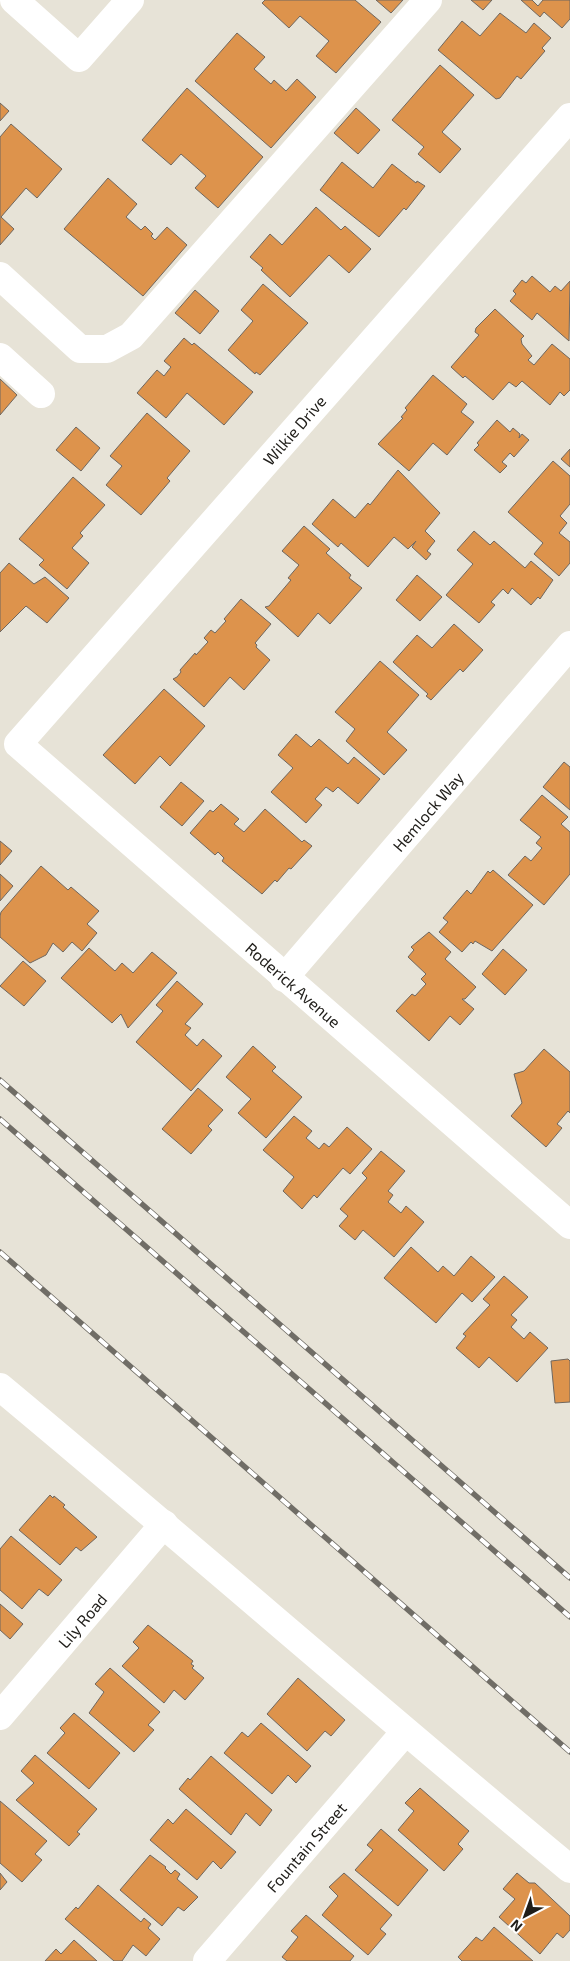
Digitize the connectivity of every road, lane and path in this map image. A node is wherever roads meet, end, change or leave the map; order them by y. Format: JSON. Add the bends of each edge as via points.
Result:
{"nodes":[{"id":1,"x":14,"y":0,"type":"edge"},
{"id":2,"x":130,"y":0,"type":"edge"},
{"id":3,"x":428,"y":0,"type":"edge"},
{"id":4,"x":570,"y":116,"type":"edge"},
{"id":5,"x":0,"y":276,"type":"edge"},
{"id":6,"x":0,"y":357,"type":"edge"},
{"id":7,"x":41,"y":394,"type":"dead end"},
{"id":8,"x":570,"y":645,"type":"edge"},
{"id":9,"x":18,"y":744,"type":"joint"},
{"id":10,"x":284,"y":978,"type":"junction"},
{"id":11,"x":570,"y":1225,"type":"edge"},
{"id":12,"x":0,"y":1387,"type":"edge"},
{"id":13,"x":164,"y":1524,"type":"junction"},
{"id":14,"x":0,"y":1716,"type":"edge"},
{"id":15,"x":405,"y":1732,"type":"junction"},
{"id":16,"x":570,"y":1869,"type":"edge"},
{"id":17,"x":207,"y":1961,"type":"edge"}],
"edges":[{"from":1,"to":2,"type":"street","via":[[79,58]]},
{"from":3,"to":5,"type":"street","via":[[131,336],[106,350],[80,349]]},
{"from":4,"to":9,"type":"street","name":"Wilkie Drive"},
{"from":6,"to":7,"type":"street"},
{"from":8,"to":10,"type":"street","name":"Hemlock Way"},
{"from":9,"to":10,"type":"street","name":"Roderick Avenue"},
{"from":10,"to":11,"type":"street","name":"Roderick Avenue"},
{"from":12,"to":13,"type":"street"},
{"from":13,"to":14,"type":"street","name":"Lily Road"},
{"from":13,"to":15,"type":"street"},
{"from":15,"to":16,"type":"street"},
{"from":15,"to":17,"type":"street","name":"Fountain Street"}]}
